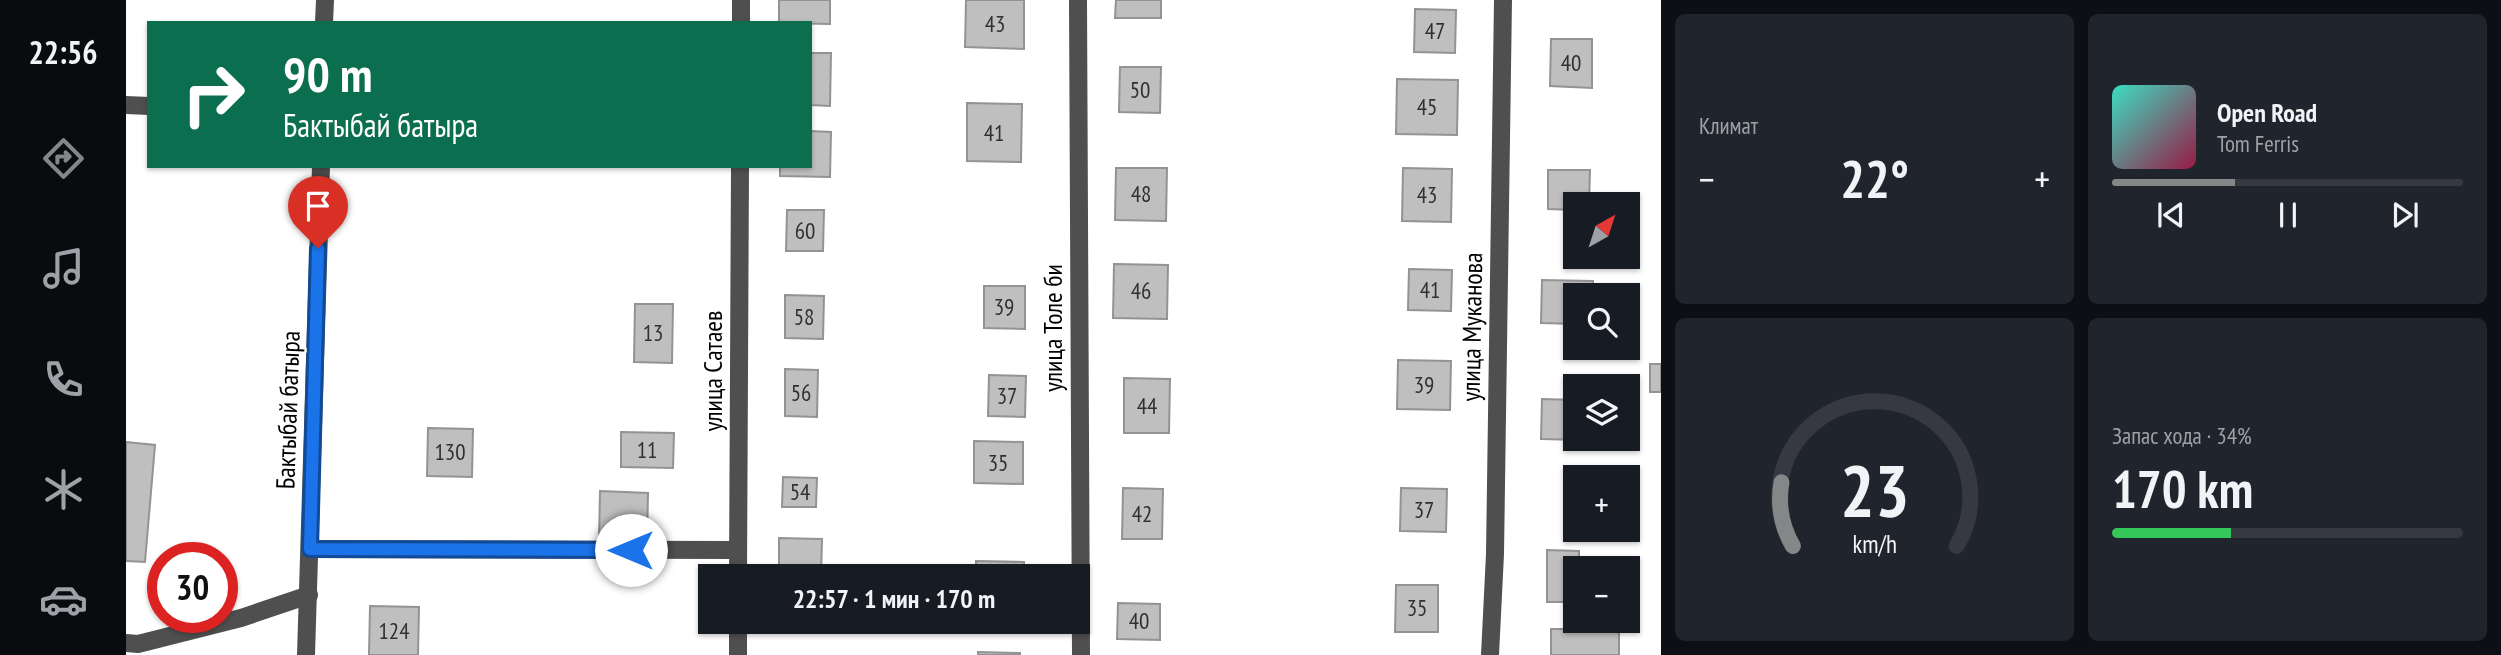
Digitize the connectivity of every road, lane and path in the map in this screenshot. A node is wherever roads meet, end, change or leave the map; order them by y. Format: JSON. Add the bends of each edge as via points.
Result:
{"nodes":[{"id":1,"x":325,"y":0,"type":"edge"},
{"id":2,"x":741,"y":0,"type":"edge"},
{"id":3,"x":1079,"y":0,"type":"edge"},
{"id":4,"x":1503,"y":0,"type":"edge"},
{"id":5,"x":324,"y":21,"type":"edge"},
{"id":6,"x":741,"y":21,"type":"edge"},
{"id":7,"x":126,"y":105,"type":"edge"},
{"id":8,"x":147,"y":106,"type":"edge"},
{"id":9,"x":321,"y":168,"type":"edge"},
{"id":10,"x":740,"y":168,"type":"edge"},
{"id":11,"x":310,"y":549,"type":"junction"},
{"id":12,"x":738,"y":550,"type":"junction"},
{"id":13,"x":738,"y":564,"type":"edge"},
{"id":14,"x":309,"y":595,"type":"junction"},
{"id":15,"x":738,"y":634,"type":"edge"},
{"id":16,"x":126,"y":643,"type":"edge"},
{"id":17,"x":306,"y":655,"type":"edge"},
{"id":18,"x":738,"y":655,"type":"edge"},
{"id":19,"x":1081,"y":655,"type":"edge"},
{"id":20,"x":1490,"y":655,"type":"edge"}],
"edges":[{"from":1,"to":5,"type":"street"},
{"from":2,"to":6,"type":"street"},
{"from":3,"to":19,"type":"street","name":"улица Толе би"},
{"from":4,"to":20,"type":"street","name":"улица Муканова"},
{"from":7,"to":8,"type":"street"},
{"from":9,"to":11,"type":"street","name":"Бактыбай батыра"},
{"from":10,"to":12,"type":"street","name":"улица Сатаев"},
{"from":11,"to":12,"type":"street"},
{"from":11,"to":14,"type":"street","name":"Бактыбай батыра"},
{"from":12,"to":13,"type":"street","name":"улица Сатаев"},
{"from":14,"to":16,"type":"street","via":[[241,618],[138,644]]},
{"from":14,"to":17,"type":"street","name":"Бактыбай батыра"},
{"from":15,"to":18,"type":"street"}]}
